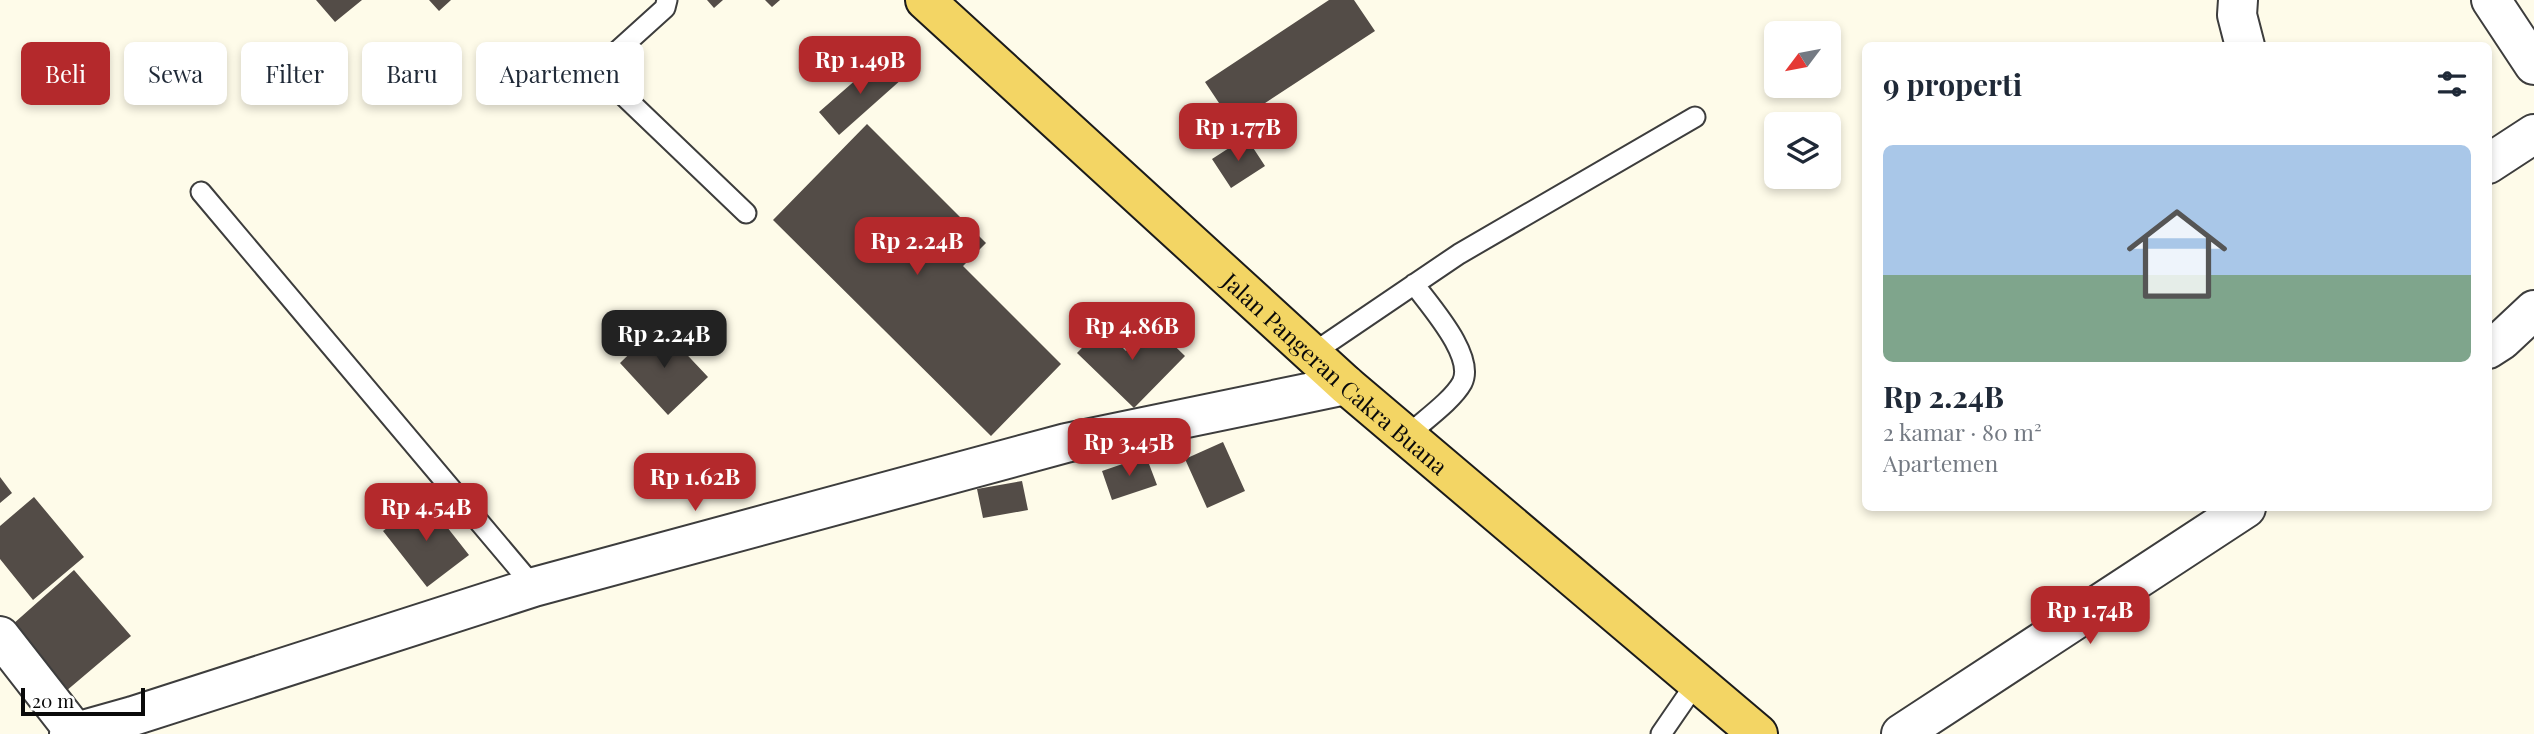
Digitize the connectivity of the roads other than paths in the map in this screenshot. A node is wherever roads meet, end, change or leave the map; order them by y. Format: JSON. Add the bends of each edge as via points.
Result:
{"nodes":[{"id":1,"x":667,"y":0,"type":"edge"},
{"id":2,"x":925,"y":0,"type":"edge"},
{"id":3,"x":2238,"y":0,"type":"edge"},
{"id":4,"x":2512,"y":16,"type":"edge"},
{"id":5,"x":2244,"y":42,"type":"edge"},
{"id":6,"x":2534,"y":65,"type":"edge"},
{"id":7,"x":1695,"y":117,"type":"dead end"},
{"id":8,"x":2534,"y":134,"type":"edge"},
{"id":9,"x":2492,"y":161,"type":"edge"},
{"id":10,"x":201,"y":192,"type":"dead end"},
{"id":11,"x":746,"y":213,"type":"dead end"},
{"id":12,"x":1414,"y":284,"type":"junction"},
{"id":13,"x":2534,"y":310,"type":"edge"},
{"id":14,"x":2508,"y":344,"type":"edge"},
{"id":15,"x":1313,"y":353,"type":"junction"},
{"id":16,"x":1346,"y":385,"type":"junction"},
{"id":17,"x":1408,"y":436,"type":"junction"},
{"id":18,"x":2241,"y":511,"type":"edge"},
{"id":19,"x":534,"y":587,"type":"junction"},
{"id":20,"x":3,"y":644,"type":"edge"},
{"id":21,"x":1696,"y":683,"type":"junction"},
{"id":22,"x":137,"y":725,"type":"edge"},
{"id":23,"x":72,"y":733,"type":"edge"},
{"id":24,"x":1661,"y":734,"type":"edge"},
{"id":25,"x":1758,"y":734,"type":"edge"},
{"id":26,"x":1901,"y":734,"type":"edge"}],
"edges":[{"from":1,"to":11,"type":"lane","via":[[666,8],[603,64],[604,77]]},
{"from":2,"to":15,"type":"main road","name":"Jalan Pangeran Cakra Buana"},
{"from":3,"to":5,"type":"street"},
{"from":4,"to":6,"type":"street"},
{"from":7,"to":12,"type":"lane"},
{"from":8,"to":9,"type":"street"},
{"from":10,"to":19,"type":"lane"},
{"from":12,"to":15,"type":"lane"},
{"from":12,"to":17,"type":"lane","via":[[1457,345],[1465,375],[1457,389]]},
{"from":13,"to":14,"type":"street"},
{"from":15,"to":16,"type":"main road","name":"Jalan Pangeran Cakra Buana"},
{"from":16,"to":17,"type":"main road","name":"Jalan Pangeran Cakra Buana"},
{"from":16,"to":19,"type":"street","via":[[1066,443]]},
{"from":17,"to":21,"type":"main road","name":"Jalan Pangeran Cakra Buana"},
{"from":18,"to":26,"type":"street"},
{"from":19,"to":22,"type":"street"},
{"from":20,"to":23,"type":"street"},
{"from":21,"to":24,"type":"lane"},
{"from":21,"to":25,"type":"main road","name":"Jalan Pangeran Cakra Buana"},
{"from":22,"to":23,"type":"street"}]}
